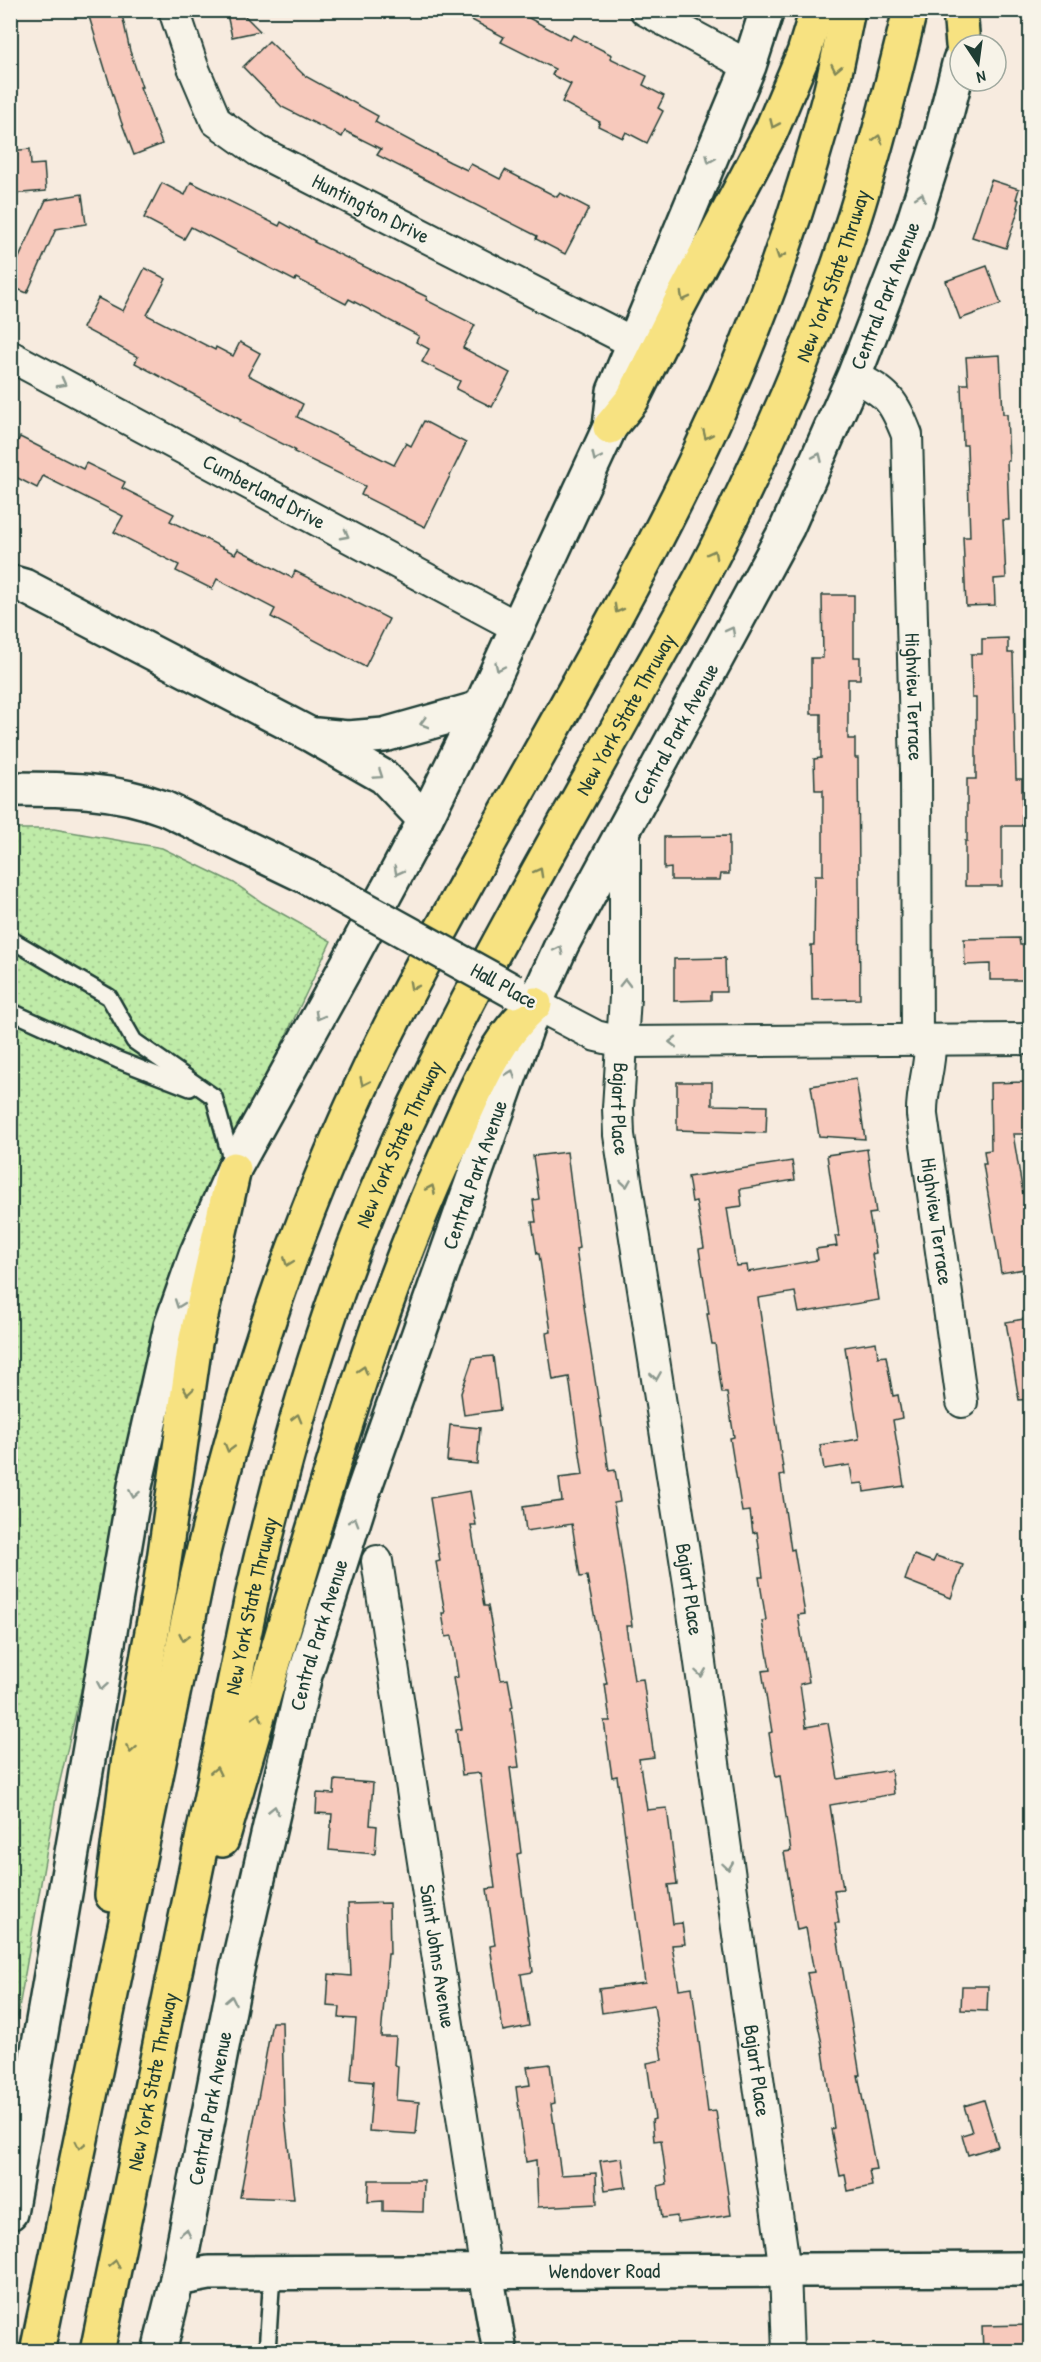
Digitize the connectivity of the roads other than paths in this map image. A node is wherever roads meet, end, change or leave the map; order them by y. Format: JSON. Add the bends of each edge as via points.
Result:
{"nodes":[{"id":1,"x":174,"y":10,"type":"edge"},
{"id":2,"x":645,"y":10,"type":"edge"},
{"id":3,"x":767,"y":10,"type":"edge"},
{"id":4,"x":817,"y":10,"type":"edge"},
{"id":5,"x":848,"y":10,"type":"edge"},
{"id":6,"x":910,"y":10,"type":"edge"},
{"id":7,"x":960,"y":10,"type":"edge"},
{"id":8,"x":972,"y":10,"type":"edge"},
{"id":9,"x":963,"y":33,"type":"edge"},
{"id":10,"x":967,"y":33,"type":"edge"},
{"id":11,"x":748,"y":66,"type":"junction"},
{"id":12,"x":952,"y":93,"type":"edge"},
{"id":13,"x":634,"y":342,"type":"junction"},
{"id":14,"x":10,"y":356,"type":"edge"},
{"id":15,"x":854,"y":376,"type":"junction"},
{"id":16,"x":610,"y":427,"type":"junction"},
{"id":17,"x":10,"y":582,"type":"edge"},
{"id":18,"x":517,"y":627,"type":"junction"},
{"id":19,"x":480,"y":708,"type":"junction"},
{"id":20,"x":311,"y":735,"type":"junction"},
{"id":21,"x":10,"y":789,"type":"edge"},
{"id":22,"x":425,"y":820,"type":"junction"},
{"id":23,"x":625,"y":827,"type":"junction"},
{"id":24,"x":10,"y":939,"type":"edge"},
{"id":25,"x":524,"y":998,"type":"junction"},
{"id":26,"x":10,"y":1011,"type":"edge"},
{"id":27,"x":1030,"y":1039,"type":"edge"},
{"id":28,"x":924,"y":1041,"type":"junction"},
{"id":29,"x":622,"y":1042,"type":"junction"},
{"id":30,"x":214,"y":1097,"type":"junction"},
{"id":31,"x":234,"y":1169,"type":"junction"},
{"id":32,"x":962,"y":1402,"type":"dead end"},
{"id":33,"x":377,"y":1561,"type":"dead end"},
{"id":34,"x":153,"y":2075,"type":"junction"},
{"id":35,"x":92,"y":2088,"type":"junction"},
{"id":36,"x":10,"y":2213,"type":"edge"},
{"id":37,"x":1030,"y":2269,"type":"edge"},
{"id":38,"x":785,"y":2271,"type":"junction"},
{"id":39,"x":272,"y":2273,"type":"junction"},
{"id":40,"x":486,"y":2273,"type":"junction"},
{"id":41,"x":177,"y":2279,"type":"junction"},
{"id":42,"x":37,"y":2352,"type":"edge"},
{"id":43,"x":97,"y":2352,"type":"edge"},
{"id":44,"x":159,"y":2352,"type":"edge"},
{"id":45,"x":267,"y":2352,"type":"edge"},
{"id":46,"x":500,"y":2352,"type":"edge"},
{"id":47,"x":789,"y":2352,"type":"edge"}],
"edges":[{"from":1,"to":13,"type":"street","name":"Huntington Drive","via":[[192,67],[216,120],[258,151]]},
{"from":2,"to":11,"type":"street"},
{"from":3,"to":11,"type":"main road"},
{"from":4,"to":16,"type":"highway","one_way":true,"via":[[804,53],[771,131],[632,400]]},
{"from":5,"to":35,"type":"highway","one_way":true,"via":[[831,92],[772,278],[695,462],[389,1029],[334,1150],[274,1300],[212,1515]]},
{"from":34,"to":6,"type":"highway","name":"New York State Thruway","one_way":true,"via":[[271,1516],[298,1412],[328,1320],[398,1142],[440,1055],[707,565],[759,460],[832,284],[866,180]]},
{"from":7,"to":9,"type":"highway"},
{"from":8,"to":10,"type":"main road"},
{"from":11,"to":13,"type":"main road","one_way":true},
{"from":15,"to":12,"type":"main road","name":"Central Park Avenue","one_way":true,"via":[[912,227]]},
{"from":13,"to":16,"type":"main road","via":[[615,391]]},
{"from":14,"to":18,"type":"street","name":"Cumberland Drive","one_way":true},
{"from":23,"to":15,"type":"main road","name":"Central Park Avenue","one_way":true,"via":[[787,528]]},
{"from":15,"to":28,"type":"street","name":"Highview Terrace","via":[[880,390],[897,410],[907,435]]},
{"from":16,"to":18,"type":"main road","one_way":true},
{"from":17,"to":20,"type":"main road"},
{"from":18,"to":19,"type":"main road","one_way":true},
{"from":19,"to":20,"type":"main road","one_way":true,"via":[[384,735]]},
{"from":19,"to":22,"type":"main road"},
{"from":20,"to":22,"type":"main road","one_way":true,"via":[[384,777]]},
{"from":21,"to":25,"type":"main road","name":"Hall Place","bridge":true,"via":[[83,790],[142,800],[164,808],[307,877]]},
{"from":22,"to":31,"type":"main road","one_way":true},
{"from":25,"to":23,"type":"main road","name":"Central Park Avenue","one_way":true,"via":[[562,944]]},
{"from":29,"to":23,"type":"street","name":"Bajart Place","one_way":true},
{"from":24,"to":30,"type":"lane","via":[[109,997],[134,1041]]},
{"from":25,"to":29,"type":"street","name":"Hall Place","via":[[596,1036]]},
{"from":34,"to":25,"type":"highway","one_way":true,"via":[[303,1563],[388,1296],[429,1192]]},
{"from":41,"to":25,"type":"main road","name":"Central Park Avenue","one_way":true,"via":[[237,1969],[305,1675]]},
{"from":26,"to":30,"type":"lane","via":[[118,1060]]},
{"from":27,"to":28,"type":"street","name":"Hall Place"},
{"from":28,"to":29,"type":"street","name":"Hall Place","one_way":true},
{"from":28,"to":32,"type":"street","name":"Highview Terrace","via":[[930,1062],[922,1115]]},
{"from":29,"to":38,"type":"street","name":"Bajart Place","one_way":true,"via":[[619,1135],[689,1584]]},
{"from":30,"to":31,"type":"lane"},
{"from":31,"to":35,"type":"highway","one_way":true,"via":[[197,1333],[160,1588],[129,1758]]},
{"from":31,"to":36,"type":"main road","one_way":true,"via":[[196,1255],[171,1326],[135,1486]]},
{"from":33,"to":40,"type":"street","name":"Saint Johns Avenue"},
{"from":43,"to":34,"type":"highway","name":"New York State Thruway","one_way":true},
{"from":35,"to":42,"type":"highway","one_way":true},
{"from":37,"to":38,"type":"main road","name":"Wendover Road"},
{"from":38,"to":40,"type":"main road","name":"Wendover Road"},
{"from":38,"to":47,"type":"street","name":"Bajart Place"},
{"from":39,"to":40,"type":"main road","name":"Wendover Road"},
{"from":39,"to":41,"type":"main road","name":"Wendover Road","via":[[209,2273]]},
{"from":39,"to":45,"type":"lane"},
{"from":40,"to":46,"type":"main road","name":"Saint Johns Avenue"},
{"from":41,"to":44,"type":"main road","name":"Central Park Avenue"}]}
